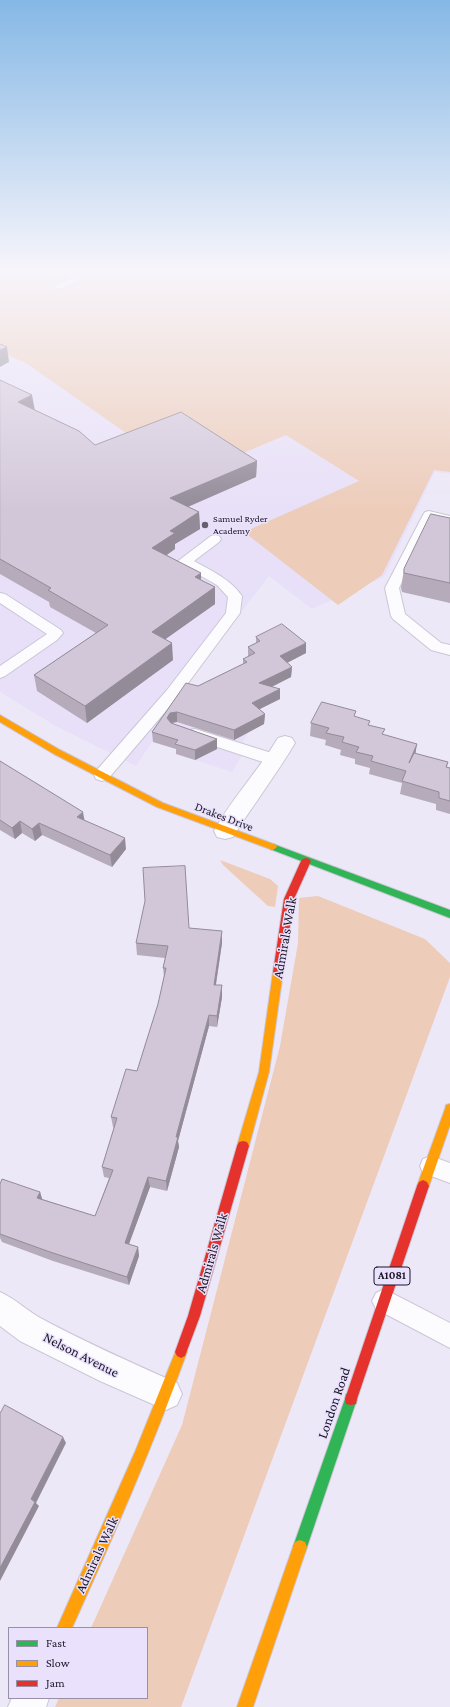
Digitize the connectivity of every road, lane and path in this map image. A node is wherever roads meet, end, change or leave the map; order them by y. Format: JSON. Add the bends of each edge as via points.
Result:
{"nodes":[{"id":1,"x":450,"y":520,"type":"edge"},
{"id":2,"x":215,"y":539,"type":"dead end"},
{"id":3,"x":0,"y":597,"type":"edge"},
{"id":4,"x":450,"y":650,"type":"edge"},
{"id":5,"x":0,"y":672,"type":"edge"},
{"id":6,"x":0,"y":718,"type":"edge"},
{"id":7,"x":184,"y":730,"type":"edge"},
{"id":8,"x":280,"y":752,"type":"joint"},
{"id":9,"x":102,"y":775,"type":"junction"},
{"id":10,"x":225,"y":831,"type":"junction"},
{"id":11,"x":306,"y":861,"type":"junction"},
{"id":12,"x":450,"y":914,"type":"edge"},
{"id":13,"x":450,"y":1109,"type":"edge"},
{"id":14,"x":431,"y":1166,"type":"junction"},
{"id":15,"x":450,"y":1173,"type":"edge"},
{"id":16,"x":384,"y":1301,"type":"junction"},
{"id":17,"x":0,"y":1307,"type":"edge"},
{"id":18,"x":450,"y":1336,"type":"edge"},
{"id":19,"x":166,"y":1394,"type":"junction"},
{"id":20,"x":64,"y":1627,"type":"edge"},
{"id":21,"x":244,"y":1707,"type":"edge"}],
"edges":[{"from":1,"to":4,"type":"lane","via":[[429,516],[392,588],[398,616],[436,647]]},
{"from":2,"to":9,"type":"lane","via":[[185,561],[222,582],[235,596],[233,613],[172,694]]},
{"from":3,"to":5,"type":"lane","via":[[56,633]]},
{"from":6,"to":9,"type":"street","name":"Drakes Drive"},
{"from":7,"to":8,"type":"lane"},
{"from":8,"to":10,"type":"street","via":[[246,797]]},
{"from":9,"to":10,"type":"street","name":"Drakes Drive","via":[[160,805]]},
{"from":10,"to":11,"type":"street","name":"Drakes Drive"},
{"from":11,"to":12,"type":"street","name":"Drakes Drive"},
{"from":11,"to":19,"type":"street","name":"Admirals Walk","via":[[289,899],[264,1072],[194,1316]]},
{"from":13,"to":14,"type":"street","name":"London Road","number":"A1081"},
{"from":14,"to":15,"type":"lane"},
{"from":14,"to":16,"type":"street","name":"London Road","number":"A1081"},
{"from":16,"to":18,"type":"lane"},
{"from":16,"to":21,"type":"street","name":"London Road","number":"A1081"},
{"from":17,"to":19,"type":"street","name":"Nelson Avenue","via":[[31,1330],[110,1370]]},
{"from":19,"to":20,"type":"street","name":"Admirals Walk","via":[[123,1499]]}]}
